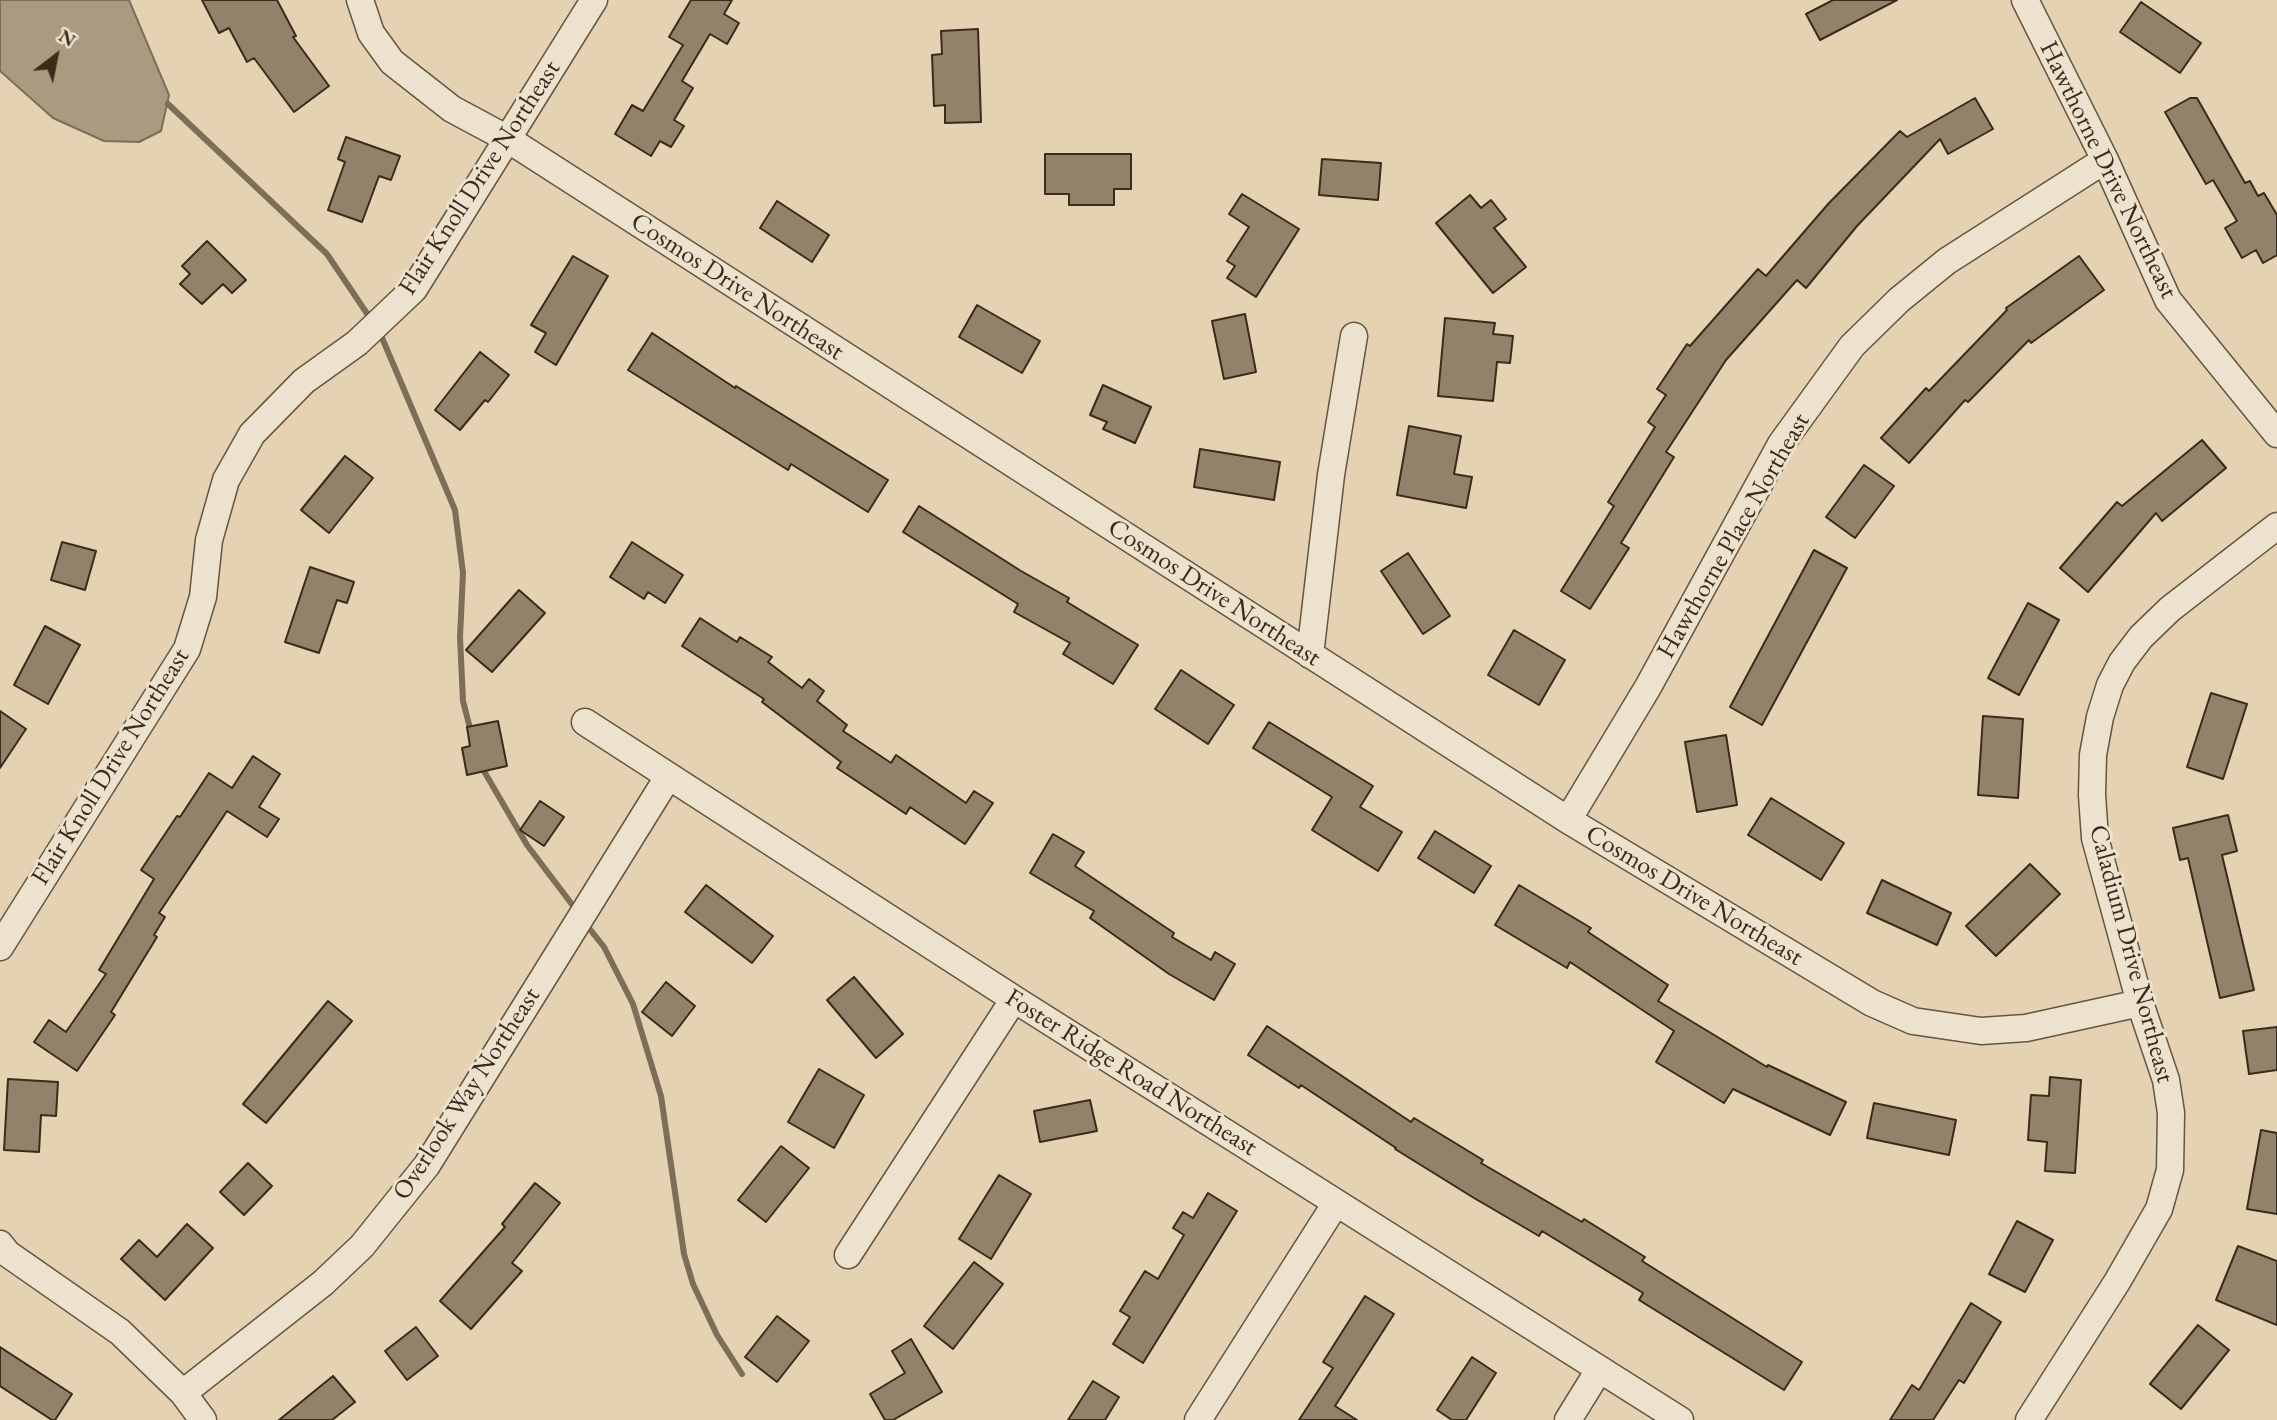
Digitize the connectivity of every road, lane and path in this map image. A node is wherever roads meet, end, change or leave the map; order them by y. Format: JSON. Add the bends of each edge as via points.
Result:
{"nodes":[{"id":1,"x":360,"y":0,"type":"edge"},
{"id":2,"x":594,"y":0,"type":"edge"},
{"id":3,"x":2025,"y":0,"type":"edge"},
{"id":4,"x":506,"y":138,"type":"junction"},
{"id":5,"x":2105,"y":160,"type":"junction"},
{"id":6,"x":1354,"y":336,"type":"dead end"},
{"id":7,"x":2277,"y":434,"type":"edge"},
{"id":8,"x":2277,"y":526,"type":"edge"},
{"id":9,"x":1310,"y":654,"type":"junction"},
{"id":10,"x":585,"y":722,"type":"dead end"},
{"id":11,"x":668,"y":777,"type":"junction"},
{"id":12,"x":1568,"y":820,"type":"junction"},
{"id":13,"x":0,"y":947,"type":"edge"},
{"id":14,"x":1014,"y":999,"type":"junction"},
{"id":15,"x":2140,"y":1003,"type":"junction"},
{"id":16,"x":1336,"y":1203,"type":"junction"},
{"id":17,"x":0,"y":1244,"type":"edge"},
{"id":18,"x":848,"y":1255,"type":"dead end"},
{"id":19,"x":1599,"y":1370,"type":"junction"},
{"id":20,"x":183,"y":1393,"type":"junction"},
{"id":21,"x":203,"y":1420,"type":"edge"},
{"id":22,"x":1198,"y":1420,"type":"edge"},
{"id":23,"x":1568,"y":1420,"type":"edge"},
{"id":24,"x":1680,"y":1420,"type":"edge"},
{"id":25,"x":2029,"y":1420,"type":"edge"}],
"edges":[{"from":1,"to":4,"type":"street","name":"Cosmos Drive Northeast","via":[[371,33],[392,62],[452,109]]},
{"from":2,"to":4,"type":"street","name":"Flair Knoll Drive Northeast"},
{"from":3,"to":5,"type":"street","name":"Hawthorne Drive Northeast"},
{"from":4,"to":9,"type":"street","name":"Cosmos Drive Northeast"},
{"from":4,"to":13,"type":"street","name":"Flair Knoll Drive Northeast","via":[[414,289],[356,343],[304,381],[252,434],[226,480],[209,540],[203,597],[187,649]]},
{"from":5,"to":7,"type":"street","name":"Hawthorne Drive Northeast","via":[[2168,300]]},
{"from":5,"to":12,"type":"street","name":"Hawthorne Place Northeast","via":[[1947,261],[1852,346],[1781,444],[1648,687]]},
{"from":6,"to":9,"type":"street"},
{"from":8,"to":15,"type":"street","name":"Caladium Drive Northeast","via":[[2141,637],[2110,685],[2100,718],[2093,755],[2095,838]]},
{"from":9,"to":12,"type":"street","name":"Cosmos Drive Northeast"},
{"from":10,"to":11,"type":"street","name":"Foster Ridge Road Northeast"},
{"from":11,"to":14,"type":"street","name":"Foster Ridge Road Northeast"},
{"from":11,"to":20,"type":"street","name":"Overlook Way Northeast","via":[[427,1165],[362,1246],[323,1283]]},
{"from":12,"to":15,"type":"street","name":"Cosmos Drive Northeast","via":[[1872,1003],[1913,1021],[1981,1031],[2026,1028]]},
{"from":14,"to":16,"type":"street","name":"Foster Ridge Road Northeast"},
{"from":14,"to":18,"type":"street"},
{"from":15,"to":25,"type":"street","name":"Caladium Drive Northeast","via":[[2166,1080],[2171,1113],[2170,1170],[2159,1209],[2118,1282]]},
{"from":16,"to":19,"type":"street","name":"Foster Ridge Road Northeast"},
{"from":16,"to":22,"type":"street"},
{"from":17,"to":20,"type":"street","via":[[120,1332]]},
{"from":19,"to":23,"type":"street"},
{"from":19,"to":24,"type":"street","name":"Foster Ridge Road Northeast"},
{"from":20,"to":21,"type":"street"}]}
